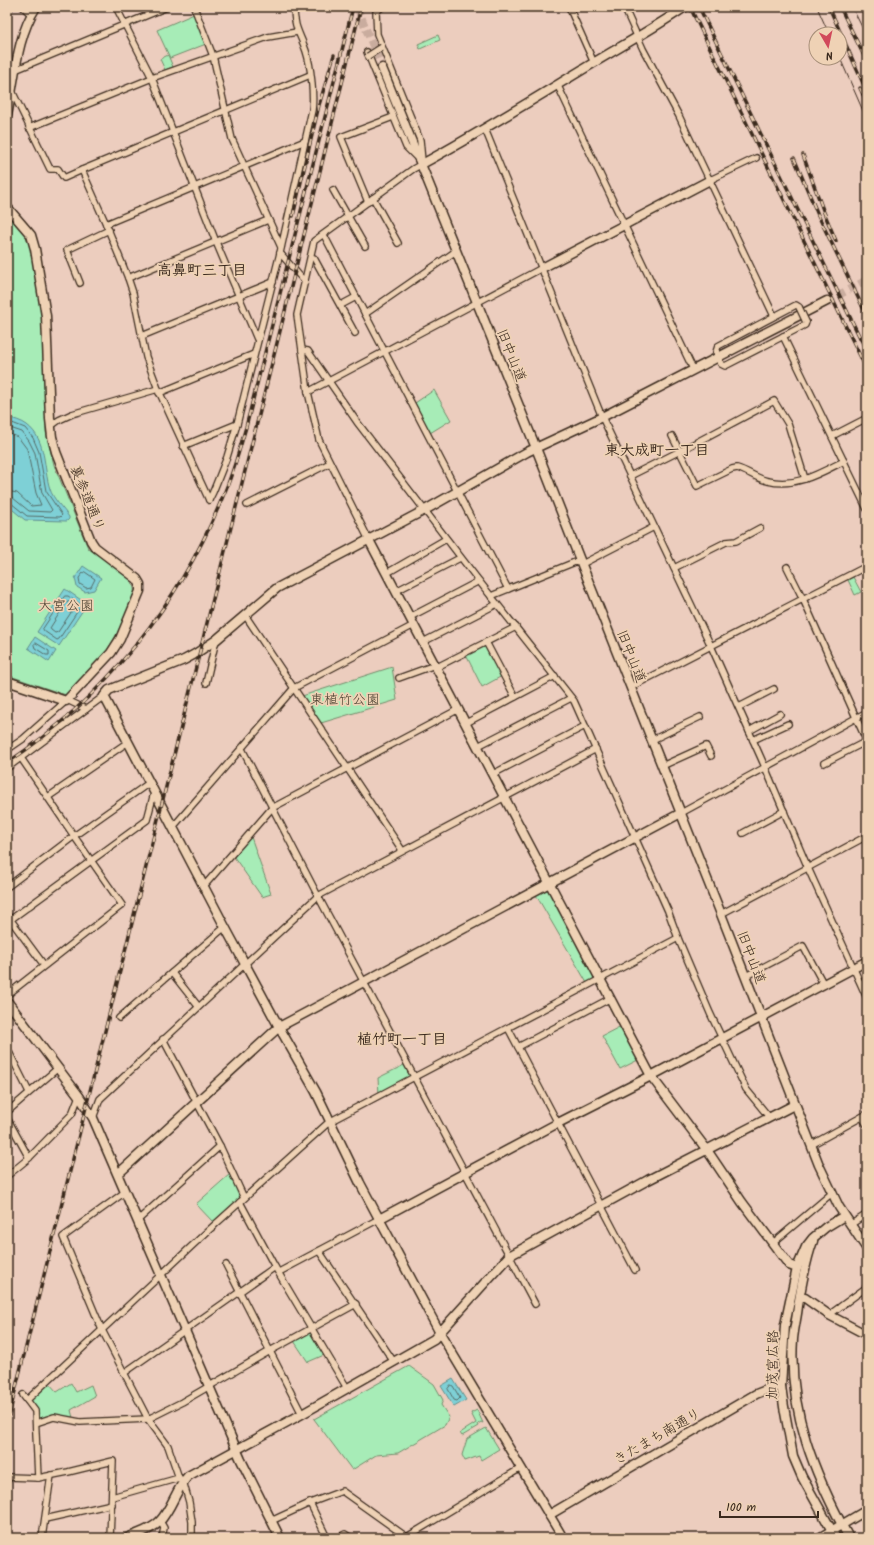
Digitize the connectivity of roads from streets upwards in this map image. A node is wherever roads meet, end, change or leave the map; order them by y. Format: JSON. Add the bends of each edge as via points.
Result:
{"nodes":[{"id":1,"x":10,"y":7,"type":"edge"},
{"id":2,"x":22,"y":7,"type":"edge"},
{"id":3,"x":36,"y":7,"type":"edge"},
{"id":4,"x":116,"y":7,"type":"edge"},
{"id":5,"x":167,"y":7,"type":"edge"},
{"id":6,"x":194,"y":7,"type":"edge"},
{"id":7,"x":294,"y":7,"type":"edge"},
{"id":8,"x":382,"y":7,"type":"edge"},
{"id":9,"x":569,"y":7,"type":"edge"},
{"id":10,"x":624,"y":7,"type":"edge"},
{"id":11,"x":685,"y":7,"type":"edge"},
{"id":12,"x":7,"y":8,"type":"edge"},
{"id":13,"x":32,"y":15,"type":"junction"},
{"id":14,"x":125,"y":24,"type":"junction"},
{"id":15,"x":374,"y":24,"type":"dead end"},
{"id":16,"x":297,"y":32,"type":"junction"},
{"id":17,"x":377,"y":32,"type":"junction"},
{"id":18,"x":638,"y":38,"type":"junction"},
{"id":19,"x":382,"y":47,"type":"junction"},
{"id":20,"x":213,"y":56,"type":"junction"},
{"id":21,"x":594,"y":63,"type":"junction"},
{"id":22,"x":382,"y":68,"type":"tunnel mouth"},
{"id":23,"x":16,"y":70,"type":"junction"},
{"id":24,"x":310,"y":75,"type":"junction"},
{"id":25,"x":152,"y":78,"type":"junction"},
{"id":26,"x":558,"y":86,"type":"junction"},
{"id":27,"x":12,"y":90,"type":"junction"},
{"id":28,"x":225,"y":110,"type":"junction"},
{"id":29,"x":7,"y":115,"type":"edge"},
{"id":30,"x":393,"y":117,"type":"junction"},
{"id":31,"x":29,"y":128,"type":"junction"},
{"id":32,"x":485,"y":129,"type":"junction"},
{"id":33,"x":174,"y":132,"type":"junction"},
{"id":34,"x":305,"y":141,"type":"junction"},
{"id":35,"x":756,"y":158,"type":"dead end"},
{"id":36,"x":422,"y":164,"type":"junction"},
{"id":37,"x":244,"y":166,"type":"junction"},
{"id":38,"x":82,"y":170,"type":"junction"},
{"id":39,"x":710,"y":180,"type":"junction"},
{"id":40,"x":195,"y":187,"type":"junction"},
{"id":41,"x":333,"y":190,"type":"dead end"},
{"id":42,"x":374,"y":198,"type":"junction"},
{"id":43,"x":368,"y":202,"type":"junction"},
{"id":44,"x":7,"y":207,"type":"edge"},
{"id":45,"x":348,"y":217,"type":"junction"},
{"id":46,"x":268,"y":220,"type":"junction"},
{"id":47,"x":624,"y":224,"type":"junction"},
{"id":48,"x":107,"y":227,"type":"junction"},
{"id":49,"x":324,"y":235,"type":"junction"},
{"id":50,"x":216,"y":242,"type":"junction"},
{"id":51,"x":398,"y":243,"type":"dead end"},
{"id":52,"x":365,"y":246,"type":"dead end"},
{"id":53,"x":281,"y":250,"type":"junction"},
{"id":54,"x":456,"y":251,"type":"junction"},
{"id":55,"x":311,"y":257,"type":"junction"},
{"id":56,"x":542,"y":268,"type":"junction"},
{"id":57,"x":128,"y":278,"type":"junction"},
{"id":58,"x":273,"y":282,"type":"junction"},
{"id":59,"x":305,"y":282,"type":"junction"},
{"id":60,"x":80,"y":283,"type":"dead end"},
{"id":61,"x":238,"y":296,"type":"junction"},
{"id":62,"x":356,"y":297,"type":"junction"},
{"id":63,"x":827,"y":301,"type":"tunnel mouth"},
{"id":64,"x":477,"y":302,"type":"junction"},
{"id":65,"x":341,"y":305,"type":"junction"},
{"id":66,"x":364,"y":314,"type":"junction"},
{"id":67,"x":774,"y":316,"type":"junction"},
{"id":68,"x":355,"y":333,"type":"dead end"},
{"id":69,"x":142,"y":336,"type":"junction"},
{"id":70,"x":783,"y":336,"type":"junction"},
{"id":71,"x":258,"y":339,"type":"junction"},
{"id":72,"x":302,"y":350,"type":"junction"},
{"id":73,"x":384,"y":352,"type":"junction"},
{"id":74,"x":254,"y":354,"type":"junction"},
{"id":75,"x":718,"y":357,"type":"junction"},
{"id":76,"x":693,"y":369,"type":"junction"},
{"id":77,"x":329,"y":380,"type":"junction"},
{"id":78,"x":159,"y":391,"type":"junction"},
{"id":79,"x":308,"y":392,"type":"junction"},
{"id":80,"x":602,"y":417,"type":"junction"},
{"id":81,"x":867,"y":418,"type":"edge"},
{"id":82,"x":237,"y":424,"type":"junction"},
{"id":83,"x":51,"y":426,"type":"junction"},
{"id":84,"x":672,"y":436,"type":"dead end"},
{"id":85,"x":832,"y":436,"type":"junction"},
{"id":86,"x":183,"y":446,"type":"junction"},
{"id":87,"x":536,"y":448,"type":"junction"},
{"id":88,"x":680,"y":451,"type":"junction"},
{"id":89,"x":844,"y":461,"type":"junction"},
{"id":90,"x":330,"y":463,"type":"junction"},
{"id":91,"x":630,"y":476,"type":"junction"},
{"id":92,"x":805,"y":479,"type":"junction"},
{"id":93,"x":457,"y":492,"type":"junction"},
{"id":94,"x":247,"y":506,"type":"dead end"},
{"id":95,"x":424,"y":510,"type":"junction"},
{"id":96,"x":867,"y":510,"type":"edge"},
{"id":97,"x":654,"y":528,"type":"junction"},
{"id":98,"x":760,"y":528,"type":"dead end"},
{"id":99,"x":446,"y":539,"type":"junction"},
{"id":100,"x":369,"y":540,"type":"junction"},
{"id":101,"x":460,"y":558,"type":"junction"},
{"id":102,"x":581,"y":562,"type":"junction"},
{"id":103,"x":867,"y":566,"type":"edge"},
{"id":104,"x":787,"y":567,"type":"dead end"},
{"id":105,"x":674,"y":568,"type":"junction"},
{"id":106,"x":386,"y":573,"type":"junction"},
{"id":107,"x":479,"y":581,"type":"junction"},
{"id":108,"x":508,"y":589,"type":"junction"},
{"id":109,"x":396,"y":591,"type":"junction"},
{"id":110,"x":491,"y":596,"type":"junction"},
{"id":111,"x":803,"y":599,"type":"junction"},
{"id":112,"x":497,"y":604,"type":"junction"},
{"id":113,"x":245,"y":615,"type":"junction"},
{"id":114,"x":410,"y":617,"type":"junction"},
{"id":115,"x":414,"y":625,"type":"junction"},
{"id":116,"x":516,"y":627,"type":"junction"},
{"id":117,"x":216,"y":640,"type":"junction"},
{"id":118,"x":423,"y":642,"type":"junction"},
{"id":119,"x":486,"y":642,"type":"junction"},
{"id":120,"x":711,"y":646,"type":"junction"},
{"id":121,"x":436,"y":666,"type":"junction"},
{"id":122,"x":555,"y":676,"type":"junction"},
{"id":123,"x":399,"y":678,"type":"dead end"},
{"id":124,"x":7,"y":681,"type":"edge"},
{"id":125,"x":206,"y":683,"type":"dead end"},
{"id":126,"x":631,"y":687,"type":"junction"},
{"id":127,"x":294,"y":688,"type":"junction"},
{"id":128,"x":774,"y":689,"type":"dead end"},
{"id":129,"x":104,"y":696,"type":"junction"},
{"id":130,"x":515,"y":697,"type":"junction"},
{"id":131,"x":572,"y":698,"type":"junction"},
{"id":132,"x":67,"y":700,"type":"junction"},
{"id":133,"x":739,"y":707,"type":"junction"},
{"id":134,"x":86,"y":709,"type":"junction"},
{"id":135,"x":459,"y":709,"type":"junction"},
{"id":136,"x":867,"y":712,"type":"edge"},
{"id":137,"x":780,"y":714,"type":"dead end"},
{"id":138,"x":700,"y":717,"type":"dead end"},
{"id":139,"x":856,"y":718,"type":"junction"},
{"id":140,"x":466,"y":723,"type":"junction"},
{"id":141,"x":788,"y":724,"type":"dead end"},
{"id":142,"x":585,"y":726,"type":"junction"},
{"id":143,"x":749,"y":731,"type":"junction"},
{"id":144,"x":652,"y":740,"type":"junction"},
{"id":145,"x":753,"y":740,"type":"junction"},
{"id":146,"x":128,"y":742,"type":"junction"},
{"id":147,"x":867,"y":742,"type":"edge"},
{"id":148,"x":478,"y":746,"type":"junction"},
{"id":149,"x":242,"y":749,"type":"junction"},
{"id":150,"x":596,"y":749,"type":"junction"},
{"id":151,"x":7,"y":750,"type":"edge"},
{"id":152,"x":711,"y":756,"type":"dead end"},
{"id":153,"x":21,"y":758,"type":"junction"},
{"id":154,"x":824,"y":763,"type":"dead end"},
{"id":155,"x":662,"y":766,"type":"junction"},
{"id":156,"x":765,"y":767,"type":"junction"},
{"id":157,"x":7,"y":768,"type":"edge"},
{"id":158,"x":347,"y":768,"type":"junction"},
{"id":159,"x":493,"y":774,"type":"junction"},
{"id":160,"x":149,"y":783,"type":"junction"},
{"id":161,"x":154,"y":794,"type":"junction"},
{"id":162,"x":48,"y":797,"type":"junction"},
{"id":163,"x":505,"y":797,"type":"junction"},
{"id":164,"x":272,"y":808,"type":"junction"},
{"id":165,"x":784,"y":811,"type":"junction"},
{"id":166,"x":681,"y":813,"type":"junction"},
{"id":167,"x":173,"y":827,"type":"junction"},
{"id":168,"x":743,"y":833,"type":"dead end"},
{"id":169,"x":74,"y":836,"type":"junction"},
{"id":170,"x":867,"y":836,"type":"edge"},
{"id":171,"x":635,"y":838,"type":"junction"},
{"id":172,"x":402,"y":850,"type":"junction"},
{"id":173,"x":90,"y":860,"type":"junction"},
{"id":174,"x":808,"y":868,"type":"junction"},
{"id":175,"x":550,"y":884,"type":"junction"},
{"id":176,"x":204,"y":886,"type":"junction"},
{"id":177,"x":7,"y":887,"type":"edge"},
{"id":178,"x":318,"y":896,"type":"junction"},
{"id":179,"x":721,"y":914,"type":"junction"},
{"id":180,"x":9,"y":917,"type":"edge"},
{"id":181,"x":225,"y":927,"type":"junction"},
{"id":182,"x":678,"y":938,"type":"junction"},
{"id":183,"x":867,"y":961,"type":"edge"},
{"id":184,"x":244,"y":964,"type":"junction"},
{"id":185,"x":44,"y":965,"type":"junction"},
{"id":186,"x":853,"y":969,"type":"junction"},
{"id":187,"x":172,"y":973,"type":"junction"},
{"id":188,"x":746,"y":976,"type":"junction"},
{"id":189,"x":601,"y":979,"type":"junction"},
{"id":190,"x":365,"y":982,"type":"junction"},
{"id":191,"x":824,"y":984,"type":"junction"},
{"id":192,"x":7,"y":995,"type":"edge"},
{"id":193,"x":611,"y":998,"type":"junction"},
{"id":194,"x":867,"y":998,"type":"edge"},
{"id":195,"x":7,"y":1001,"type":"edge"},
{"id":196,"x":198,"y":1006,"type":"junction"},
{"id":197,"x":761,"y":1017,"type":"junction"},
{"id":198,"x":119,"y":1018,"type":"dead end"},
{"id":199,"x":278,"y":1027,"type":"junction"},
{"id":200,"x":508,"y":1028,"type":"junction"},
{"id":201,"x":722,"y":1038,"type":"junction"},
{"id":202,"x":163,"y":1039,"type":"junction"},
{"id":203,"x":518,"y":1047,"type":"junction"},
{"id":204,"x":7,"y":1048,"type":"edge"},
{"id":205,"x":58,"y":1068,"type":"junction"},
{"id":206,"x":651,"y":1076,"type":"junction"},
{"id":207,"x":415,"y":1077,"type":"junction"},
{"id":208,"x":29,"y":1092,"type":"junction"},
{"id":209,"x":79,"y":1096,"type":"junction"},
{"id":210,"x":196,"y":1102,"type":"junction"},
{"id":211,"x":794,"y":1105,"type":"junction"},
{"id":212,"x":7,"y":1112,"type":"edge"},
{"id":213,"x":864,"y":1115,"type":"edge"},
{"id":214,"x":769,"y":1117,"type":"junction"},
{"id":215,"x":7,"y":1118,"type":"edge"},
{"id":216,"x":93,"y":1118,"type":"junction"},
{"id":217,"x":329,"y":1122,"type":"junction"},
{"id":218,"x":558,"y":1123,"type":"junction"},
{"id":219,"x":867,"y":1125,"type":"edge"},
{"id":220,"x":811,"y":1145,"type":"junction"},
{"id":221,"x":220,"y":1146,"type":"junction"},
{"id":222,"x":707,"y":1150,"type":"junction"},
{"id":223,"x":29,"y":1158,"type":"junction"},
{"id":224,"x":466,"y":1173,"type":"junction"},
{"id":225,"x":118,"y":1174,"type":"junction"},
{"id":226,"x":7,"y":1176,"type":"edge"},
{"id":227,"x":125,"y":1192,"type":"junction"},
{"id":228,"x":832,"y":1193,"type":"junction"},
{"id":229,"x":242,"y":1200,"type":"junction"},
{"id":230,"x":601,"y":1206,"type":"junction"},
{"id":231,"x":867,"y":1214,"type":"edge"},
{"id":232,"x":844,"y":1216,"type":"junction"},
{"id":233,"x":379,"y":1219,"type":"junction"},
{"id":234,"x":138,"y":1221,"type":"junction"},
{"id":235,"x":850,"y":1225,"type":"junction"},
{"id":236,"x":816,"y":1235,"type":"junction"},
{"id":237,"x":773,"y":1243,"type":"junction"},
{"id":238,"x":867,"y":1249,"type":"edge"},
{"id":239,"x":319,"y":1251,"type":"junction"},
{"id":240,"x":509,"y":1256,"type":"junction"},
{"id":241,"x":226,"y":1265,"type":"dead end"},
{"id":242,"x":276,"y":1267,"type":"junction"},
{"id":243,"x":797,"y":1268,"type":"junction"},
{"id":244,"x":635,"y":1270,"type":"dead end"},
{"id":245,"x":279,"y":1272,"type":"junction"},
{"id":246,"x":161,"y":1274,"type":"junction"},
{"id":247,"x":867,"y":1286,"type":"edge"},
{"id":248,"x":239,"y":1292,"type":"junction"},
{"id":249,"x":800,"y":1298,"type":"junction"},
{"id":250,"x":356,"y":1304,"type":"junction"},
{"id":251,"x":535,"y":1304,"type":"dead end"},
{"id":252,"x":829,"y":1315,"type":"junction"},
{"id":253,"x":313,"y":1328,"type":"junction"},
{"id":254,"x":102,"y":1330,"type":"junction"},
{"id":255,"x":186,"y":1330,"type":"junction"},
{"id":256,"x":440,"y":1333,"type":"junction"},
{"id":257,"x":867,"y":1335,"type":"edge"},
{"id":258,"x":270,"y":1351,"type":"junction"},
{"id":259,"x":394,"y":1362,"type":"junction"},
{"id":260,"x":124,"y":1373,"type":"junction"},
{"id":261,"x":210,"y":1386,"type":"junction"},
{"id":262,"x":782,"y":1386,"type":"junction"},
{"id":263,"x":348,"y":1388,"type":"junction"},
{"id":264,"x":23,"y":1395,"type":"dead end"},
{"id":265,"x":27,"y":1400,"type":"junction"},
{"id":266,"x":302,"y":1414,"type":"junction"},
{"id":267,"x":148,"y":1419,"type":"junction"},
{"id":268,"x":36,"y":1423,"type":"junction"},
{"id":269,"x":237,"y":1450,"type":"junction"},
{"id":270,"x":521,"y":1468,"type":"junction"},
{"id":271,"x":51,"y":1475,"type":"junction"},
{"id":272,"x":38,"y":1478,"type":"junction"},
{"id":273,"x":181,"y":1479,"type":"junction"},
{"id":274,"x":7,"y":1481,"type":"edge"},
{"id":275,"x":112,"y":1500,"type":"junction"},
{"id":276,"x":310,"y":1503,"type":"junction"},
{"id":277,"x":867,"y":1510,"type":"edge"},
{"id":278,"x":549,"y":1515,"type":"junction"},
{"id":279,"x":45,"y":1519,"type":"junction"},
{"id":280,"x":271,"y":1520,"type":"junction"},
{"id":281,"x":160,"y":1522,"type":"junction"},
{"id":282,"x":842,"y":1525,"type":"junction"},
{"id":283,"x":833,"y":1535,"type":"edge"},
{"id":284,"x":42,"y":1538,"type":"edge"},
{"id":285,"x":110,"y":1538,"type":"edge"},
{"id":286,"x":127,"y":1538,"type":"edge"},
{"id":287,"x":162,"y":1538,"type":"edge"},
{"id":288,"x":192,"y":1538,"type":"edge"},
{"id":289,"x":280,"y":1538,"type":"edge"},
{"id":290,"x":327,"y":1538,"type":"edge"},
{"id":291,"x":337,"y":1538,"type":"edge"},
{"id":292,"x":351,"y":1538,"type":"edge"},
{"id":293,"x":407,"y":1538,"type":"edge"},
{"id":294,"x":563,"y":1538,"type":"edge"},
{"id":295,"x":819,"y":1538,"type":"edge"},
{"id":296,"x":849,"y":1538,"type":"edge"}],
"edges":[{"from":1,"to":12,"type":"street"},
{"from":2,"to":13,"type":"street"},
{"from":3,"to":13,"type":"street"},
{"from":4,"to":14,"type":"street"},
{"from":5,"to":14,"type":"street"},
{"from":6,"to":20,"type":"street"},
{"from":7,"to":16,"type":"street"},
{"from":8,"to":17,"type":"street","via":[[376,12]]},
{"from":9,"to":21,"type":"street"},
{"from":10,"to":18,"type":"street"},
{"from":11,"to":18,"type":"street"},
{"from":13,"to":23,"type":"street","via":[[22,40]]},
{"from":14,"to":23,"type":"street"},
{"from":14,"to":25,"type":"street"},
{"from":15,"to":17,"type":"street"},
{"from":16,"to":20,"type":"street","via":[[268,37]]},
{"from":16,"to":24,"type":"street","via":[[307,52]]},
{"from":17,"to":19,"type":"street"},
{"from":18,"to":21,"type":"street"},
{"from":18,"to":39,"type":"street"},
{"from":19,"to":30,"type":"street","bridge":true,"via":[[367,54]]},
{"from":19,"to":36,"type":"street","via":[[420,140]]},
{"from":20,"to":25,"type":"street"},
{"from":20,"to":28,"type":"street"},
{"from":21,"to":26,"type":"street"},
{"from":22,"to":36,"type":"street","name":"旧中山道"},
{"from":23,"to":27,"type":"street"},
{"from":24,"to":28,"type":"street"},
{"from":24,"to":34,"type":"street","via":[[313,101]]},
{"from":25,"to":31,"type":"street"},
{"from":25,"to":33,"type":"street"},
{"from":26,"to":32,"type":"street"},
{"from":26,"to":47,"type":"street"},
{"from":27,"to":29,"type":"street"},
{"from":27,"to":31,"type":"street"},
{"from":28,"to":33,"type":"street"},
{"from":28,"to":37,"type":"street","via":[[232,139]]},
{"from":30,"to":36,"type":"street","via":[[406,147]]},
{"from":30,"to":43,"type":"street","via":[[341,137]]},
{"from":31,"to":38,"type":"street","via":[[50,169],[58,169],[64,178]]},
{"from":32,"to":36,"type":"street"},
{"from":32,"to":56,"type":"street"},
{"from":33,"to":38,"type":"street"},
{"from":33,"to":40,"type":"street"},
{"from":34,"to":37,"type":"street"},
{"from":34,"to":53,"type":"street"},
{"from":35,"to":39,"type":"street"},
{"from":36,"to":42,"type":"street"},
{"from":36,"to":54,"type":"street","name":"旧中山道"},
{"from":37,"to":40,"type":"street"},
{"from":37,"to":46,"type":"street"},
{"from":38,"to":48,"type":"street"},
{"from":39,"to":47,"type":"street"},
{"from":39,"to":67,"type":"street"},
{"from":40,"to":48,"type":"street"},
{"from":40,"to":50,"type":"street"},
{"from":41,"to":45,"type":"street"},
{"from":42,"to":43,"type":"street"},
{"from":42,"to":51,"type":"street"},
{"from":43,"to":45,"type":"street"},
{"from":44,"to":83,"type":"street","name":"裏参道通り","via":[[31,235],[35,249],[46,316]]},
{"from":45,"to":49,"type":"street"},
{"from":45,"to":52,"type":"street"},
{"from":46,"to":50,"type":"street"},
{"from":46,"to":53,"type":"street"},
{"from":47,"to":56,"type":"street"},
{"from":47,"to":76,"type":"street"},
{"from":48,"to":57,"type":"street"},
{"from":48,"to":60,"type":"street","via":[[67,250]]},
{"from":49,"to":55,"type":"street","via":[[314,241]]},
{"from":49,"to":62,"type":"street"},
{"from":50,"to":57,"type":"street"},
{"from":50,"to":61,"type":"street"},
{"from":53,"to":58,"type":"street"},
{"from":53,"to":59,"type":"street"},
{"from":54,"to":64,"type":"street","name":"旧中山道"},
{"from":54,"to":66,"type":"street"},
{"from":55,"to":59,"type":"street"},
{"from":55,"to":65,"type":"street","via":[[314,258]]},
{"from":56,"to":64,"type":"street"},
{"from":56,"to":80,"type":"street"},
{"from":57,"to":69,"type":"street"},
{"from":58,"to":61,"type":"street"},
{"from":58,"to":71,"type":"street"},
{"from":59,"to":72,"type":"street","via":[[297,315]]},
{"from":61,"to":69,"type":"street"},
{"from":61,"to":71,"type":"street"},
{"from":62,"to":65,"type":"street"},
{"from":62,"to":66,"type":"street"},
{"from":63,"to":75,"type":"street"},
{"from":64,"to":73,"type":"street"},
{"from":64,"to":87,"type":"street","name":"旧中山道"},
{"from":65,"to":68,"type":"street"},
{"from":66,"to":73,"type":"street"},
{"from":67,"to":70,"type":"street","bridge":true,"via":[[796,305],[806,322],[805,325]]},
{"from":67,"to":75,"type":"street","via":[[718,346]]},
{"from":69,"to":78,"type":"street","via":[[146,357]]},
{"from":70,"to":75,"type":"street","via":[[725,366]]},
{"from":70,"to":85,"type":"street"},
{"from":71,"to":74,"type":"street"},
{"from":72,"to":77,"type":"street","via":[[308,351]]},
{"from":72,"to":79,"type":"street"},
{"from":73,"to":77,"type":"street"},
{"from":73,"to":93,"type":"street"},
{"from":74,"to":78,"type":"street"},
{"from":74,"to":82,"type":"street"},
{"from":75,"to":76,"type":"street"},
{"from":76,"to":80,"type":"street"},
{"from":77,"to":79,"type":"street"},
{"from":77,"to":95,"type":"street","via":[[356,422]]},
{"from":78,"to":83,"type":"street","via":[[72,414]]},
{"from":78,"to":86,"type":"street"},
{"from":79,"to":90,"type":"street","via":[[318,435]]},
{"from":80,"to":87,"type":"street"},
{"from":80,"to":91,"type":"street"},
{"from":81,"to":85,"type":"street"},
{"from":82,"to":86,"type":"street"},
{"from":82,"to":86,"type":"street","via":[[209,500]]},
{"from":83,"to":132,"type":"street","name":"裏参道通り","via":[[56,452],[91,541],[95,547],[132,573],[140,584],[140,591],[120,639],[111,653]]},
{"from":84,"to":88,"type":"street"},
{"from":85,"to":89,"type":"street"},
{"from":87,"to":93,"type":"street"},
{"from":87,"to":102,"type":"street","name":"旧中山道"},
{"from":88,"to":91,"type":"street"},
{"from":88,"to":92,"type":"street","via":[[697,486],[737,468],[769,482],[795,482]]},
{"from":88,"to":92,"type":"street","via":[[774,401],[788,424]]},
{"from":89,"to":92,"type":"street"},
{"from":89,"to":96,"type":"street"},
{"from":90,"to":94,"type":"street"},
{"from":90,"to":100,"type":"street"},
{"from":91,"to":97,"type":"street"},
{"from":93,"to":95,"type":"street"},
{"from":93,"to":108,"type":"street"},
{"from":95,"to":99,"type":"street"},
{"from":95,"to":100,"type":"street"},
{"from":97,"to":102,"type":"street"},
{"from":97,"to":105,"type":"street"},
{"from":98,"to":105,"type":"street"},
{"from":99,"to":101,"type":"street"},
{"from":99,"to":106,"type":"street"},
{"from":100,"to":106,"type":"street"},
{"from":100,"to":113,"type":"street","via":[[277,588]]},
{"from":101,"to":107,"type":"street"},
{"from":101,"to":109,"type":"street"},
{"from":102,"to":108,"type":"street"},
{"from":102,"to":126,"type":"street","name":"旧中山道"},
{"from":103,"to":111,"type":"street"},
{"from":104,"to":111,"type":"street"},
{"from":105,"to":120,"type":"street"},
{"from":106,"to":109,"type":"street"},
{"from":107,"to":110,"type":"street"},
{"from":107,"to":114,"type":"street"},
{"from":108,"to":110,"type":"street"},
{"from":109,"to":114,"type":"street"},
{"from":110,"to":112,"type":"street"},
{"from":111,"to":120,"type":"street"},
{"from":111,"to":139,"type":"street"},
{"from":112,"to":116,"type":"street"},
{"from":112,"to":118,"type":"street"},
{"from":113,"to":117,"type":"street"},
{"from":113,"to":127,"type":"street"},
{"from":114,"to":115,"type":"street"},
{"from":115,"to":118,"type":"street"},
{"from":115,"to":127,"type":"street"},
{"from":116,"to":119,"type":"street"},
{"from":116,"to":122,"type":"street"},
{"from":117,"to":125,"type":"street"},
{"from":117,"to":129,"type":"street","via":[[184,660],[109,690]]},
{"from":118,"to":121,"type":"street"},
{"from":119,"to":121,"type":"street"},
{"from":119,"to":130,"type":"street"},
{"from":120,"to":126,"type":"street"},
{"from":120,"to":133,"type":"street"},
{"from":121,"to":123,"type":"street"},
{"from":121,"to":135,"type":"street"},
{"from":122,"to":130,"type":"street"},
{"from":122,"to":131,"type":"street"},
{"from":124,"to":132,"type":"street"},
{"from":126,"to":144,"type":"street","name":"旧中山道"},
{"from":127,"to":149,"type":"street"},
{"from":127,"to":158,"type":"street"},
{"from":128,"to":133,"type":"street"},
{"from":129,"to":134,"type":"street"},
{"from":129,"to":146,"type":"street"},
{"from":130,"to":140,"type":"street"},
{"from":131,"to":142,"type":"street"},
{"from":131,"to":148,"type":"street"},
{"from":132,"to":134,"type":"street"},
{"from":132,"to":151,"type":"street"},
{"from":133,"to":143,"type":"street"},
{"from":134,"to":153,"type":"street"},
{"from":135,"to":140,"type":"street"},
{"from":135,"to":158,"type":"street"},
{"from":136,"to":139,"type":"street"},
{"from":137,"to":143,"type":"street"},
{"from":138,"to":144,"type":"street"},
{"from":139,"to":147,"type":"street"},
{"from":139,"to":156,"type":"street"},
{"from":140,"to":148,"type":"street"},
{"from":141,"to":145,"type":"street"},
{"from":142,"to":150,"type":"street"},
{"from":142,"to":159,"type":"street"},
{"from":143,"to":145,"type":"street"},
{"from":144,"to":155,"type":"street","name":"旧中山道"},
{"from":145,"to":156,"type":"street"},
{"from":146,"to":160,"type":"street"},
{"from":146,"to":162,"type":"street"},
{"from":147,"to":154,"type":"street"},
{"from":148,"to":159,"type":"street"},
{"from":149,"to":164,"type":"street"},
{"from":149,"to":167,"type":"street"},
{"from":150,"to":163,"type":"street"},
{"from":150,"to":171,"type":"street"},
{"from":152,"to":155,"type":"street","via":[[706,746]]},
{"from":153,"to":157,"type":"street"},
{"from":153,"to":162,"type":"street"},
{"from":155,"to":166,"type":"street","name":"旧中山道"},
{"from":156,"to":165,"type":"street"},
{"from":156,"to":166,"type":"street"},
{"from":158,"to":164,"type":"street"},
{"from":158,"to":172,"type":"street"},
{"from":159,"to":163,"type":"street"},
{"from":160,"to":161,"type":"street"},
{"from":160,"to":169,"type":"street"},
{"from":161,"to":167,"type":"street"},
{"from":161,"to":173,"type":"street","via":[[146,820]]},
{"from":162,"to":169,"type":"street"},
{"from":163,"to":172,"type":"street"},
{"from":163,"to":175,"type":"street"},
{"from":164,"to":176,"type":"street"},
{"from":164,"to":178,"type":"street"},
{"from":165,"to":168,"type":"street"},
{"from":165,"to":174,"type":"street"},
{"from":166,"to":171,"type":"street"},
{"from":166,"to":179,"type":"street","name":"旧中山道"},
{"from":167,"to":176,"type":"street"},
{"from":169,"to":173,"type":"street"},
{"from":169,"to":177,"type":"street"},
{"from":170,"to":174,"type":"street"},
{"from":171,"to":175,"type":"street"},
{"from":171,"to":182,"type":"street"},
{"from":172,"to":178,"type":"street"},
{"from":173,"to":180,"type":"street"},
{"from":173,"to":185,"type":"street","via":[[122,905]]},
{"from":174,"to":179,"type":"street"},
{"from":174,"to":186,"type":"street"},
{"from":175,"to":189,"type":"street"},
{"from":175,"to":190,"type":"street"},
{"from":176,"to":181,"type":"street"},
{"from":178,"to":184,"type":"street"},
{"from":178,"to":190,"type":"street"},
{"from":179,"to":188,"type":"street","name":"旧中山道"},
{"from":180,"to":185,"type":"street"},
{"from":181,"to":184,"type":"street"},
{"from":181,"to":187,"type":"street"},
{"from":182,"to":189,"type":"street"},
{"from":182,"to":201,"type":"street"},
{"from":183,"to":186,"type":"street"},
{"from":184,"to":196,"type":"street"},
{"from":184,"to":199,"type":"street"},
{"from":185,"to":192,"type":"street"},
{"from":186,"to":191,"type":"street"},
{"from":186,"to":194,"type":"street"},
{"from":187,"to":196,"type":"street"},
{"from":187,"to":198,"type":"street"},
{"from":188,"to":191,"type":"street","via":[[803,946]]},
{"from":188,"to":197,"type":"street","name":"旧中山道"},
{"from":189,"to":193,"type":"street"},
{"from":189,"to":200,"type":"street"},
{"from":190,"to":199,"type":"street"},
{"from":190,"to":207,"type":"street"},
{"from":191,"to":197,"type":"street"},
{"from":193,"to":203,"type":"street"},
{"from":193,"to":206,"type":"street"},
{"from":195,"to":205,"type":"street"},
{"from":196,"to":202,"type":"street"},
{"from":197,"to":201,"type":"street"},
{"from":197,"to":211,"type":"street","name":"旧中山道"},
{"from":199,"to":210,"type":"street"},
{"from":199,"to":217,"type":"street","via":[[306,1073]]},
{"from":200,"to":203,"type":"street"},
{"from":200,"to":207,"type":"street"},
{"from":201,"to":206,"type":"street"},
{"from":201,"to":214,"type":"street","via":[[746,1089]]},
{"from":202,"to":210,"type":"street"},
{"from":202,"to":216,"type":"street","via":[[100,1098]]},
{"from":203,"to":218,"type":"street"},
{"from":204,"to":208,"type":"street"},
{"from":205,"to":208,"type":"street"},
{"from":205,"to":209,"type":"street"},
{"from":206,"to":218,"type":"street"},
{"from":206,"to":222,"type":"street"},
{"from":207,"to":217,"type":"street"},
{"from":207,"to":224,"type":"street"},
{"from":208,"to":212,"type":"street"},
{"from":209,"to":216,"type":"street"},
{"from":209,"to":223,"type":"street","via":[[72,1114]]},
{"from":210,"to":221,"type":"street"},
{"from":210,"to":225,"type":"street"},
{"from":211,"to":214,"type":"street"},
{"from":211,"to":220,"type":"street","name":"旧中山道"},
{"from":213,"to":219,"type":"street"},
{"from":213,"to":220,"type":"street"},
{"from":214,"to":222,"type":"street"},
{"from":215,"to":223,"type":"street"},
{"from":216,"to":225,"type":"street"},
{"from":217,"to":229,"type":"street"},
{"from":217,"to":233,"type":"street"},
{"from":218,"to":224,"type":"street"},
{"from":218,"to":230,"type":"street"},
{"from":220,"to":228,"type":"street","name":"旧中山道"},
{"from":221,"to":229,"type":"street"},
{"from":221,"to":234,"type":"street"},
{"from":222,"to":230,"type":"street"},
{"from":222,"to":237,"type":"street"},
{"from":223,"to":226,"type":"street"},
{"from":224,"to":233,"type":"street"},
{"from":224,"to":240,"type":"street"},
{"from":225,"to":227,"type":"street"},
{"from":227,"to":234,"type":"street"},
{"from":227,"to":254,"type":"street","via":[[63,1238]]},
{"from":228,"to":232,"type":"street","name":"旧中山道"},
{"from":228,"to":237,"type":"street"},
{"from":229,"to":242,"type":"street"},
{"from":229,"to":246,"type":"street"},
{"from":230,"to":240,"type":"street"},
{"from":230,"to":244,"type":"street"},
{"from":231,"to":235,"type":"street"},
{"from":232,"to":235,"type":"street","name":"旧中山道"},
{"from":232,"to":236,"type":"street","name":"加茂宮広路"},
{"from":233,"to":239,"type":"street"},
{"from":233,"to":256,"type":"street"},
{"from":234,"to":246,"type":"street"},
{"from":235,"to":238,"type":"street","name":"旧中山道"},
{"from":236,"to":243,"type":"street","name":"加茂宮広路","via":[[806,1248]]},
{"from":236,"to":249,"type":"street","name":"加茂宮広路","via":[[804,1272]]},
{"from":237,"to":243,"type":"street","via":[[790,1265]]},
{"from":239,"to":245,"type":"street"},
{"from":239,"to":250,"type":"street"},
{"from":240,"to":251,"type":"street"},
{"from":240,"to":256,"type":"street"},
{"from":241,"to":248,"type":"street"},
{"from":242,"to":245,"type":"street"},
{"from":242,"to":248,"type":"street"},
{"from":243,"to":262,"type":"street","name":"加茂宮広路","via":[[785,1325]]},
{"from":245,"to":253,"type":"street"},
{"from":246,"to":254,"type":"street"},
{"from":246,"to":255,"type":"street"},
{"from":247,"to":252,"type":"street"},
{"from":248,"to":255,"type":"street"},
{"from":248,"to":258,"type":"street"},
{"from":249,"to":252,"type":"street","via":[[804,1298]]},
{"from":249,"to":282,"type":"street","name":"加茂宮広路","via":[[793,1338],[795,1397],[808,1450],[832,1508]]},
{"from":250,"to":253,"type":"street"},
{"from":250,"to":259,"type":"street"},
{"from":252,"to":257,"type":"street"},
{"from":253,"to":258,"type":"street"},
{"from":253,"to":263,"type":"street"},
{"from":254,"to":260,"type":"street"},
{"from":254,"to":265,"type":"street"},
{"from":255,"to":260,"type":"street"},
{"from":255,"to":261,"type":"street"},
{"from":256,"to":259,"type":"street"},
{"from":256,"to":270,"type":"street"},
{"from":258,"to":261,"type":"street"},
{"from":258,"to":266,"type":"street"},
{"from":259,"to":263,"type":"street"},
{"from":260,"to":267,"type":"street"},
{"from":261,"to":267,"type":"street"},
{"from":261,"to":269,"type":"street"},
{"from":262,"to":278,"type":"street","name":"きたまち南通り","via":[[756,1394]]},
{"from":262,"to":283,"type":"street","name":"加茂宮広路","via":[[793,1456]]},
{"from":263,"to":266,"type":"street"},
{"from":264,"to":265,"type":"street"},
{"from":265,"to":268,"type":"street","via":[[35,1411]]},
{"from":266,"to":269,"type":"street"},
{"from":267,"to":268,"type":"street","via":[[80,1422],[54,1417]]},
{"from":267,"to":273,"type":"street","via":[[168,1446]]},
{"from":268,"to":272,"type":"street"},
{"from":269,"to":273,"type":"street"},
{"from":269,"to":280,"type":"street"},
{"from":270,"to":278,"type":"street"},
{"from":270,"to":293,"type":"street"},
{"from":271,"to":272,"type":"street"},
{"from":271,"to":275,"type":"street","via":[[113,1461]]},
{"from":271,"to":279,"type":"street"},
{"from":272,"to":274,"type":"street","via":[[10,1477]]},
{"from":273,"to":275,"type":"street"},
{"from":273,"to":281,"type":"street"},
{"from":273,"to":288,"type":"street","via":[[189,1502]]},
{"from":275,"to":279,"type":"street"},
{"from":275,"to":285,"type":"street"},
{"from":276,"to":280,"type":"street"},
{"from":276,"to":290,"type":"street"},
{"from":276,"to":293,"type":"street","via":[[342,1491]]},
{"from":277,"to":282,"type":"street"},
{"from":278,"to":294,"type":"street"},
{"from":279,"to":284,"type":"street"},
{"from":280,"to":289,"type":"street"},
{"from":281,"to":286,"type":"street"},
{"from":281,"to":287,"type":"street","via":[[164,1528]]},
{"from":282,"to":283,"type":"street"},
{"from":282,"to":296,"type":"street","name":"加茂宮広路"},
{"from":283,"to":295,"type":"street"},
{"from":291,"to":292,"type":"street","via":[[345,1534]]}]}
